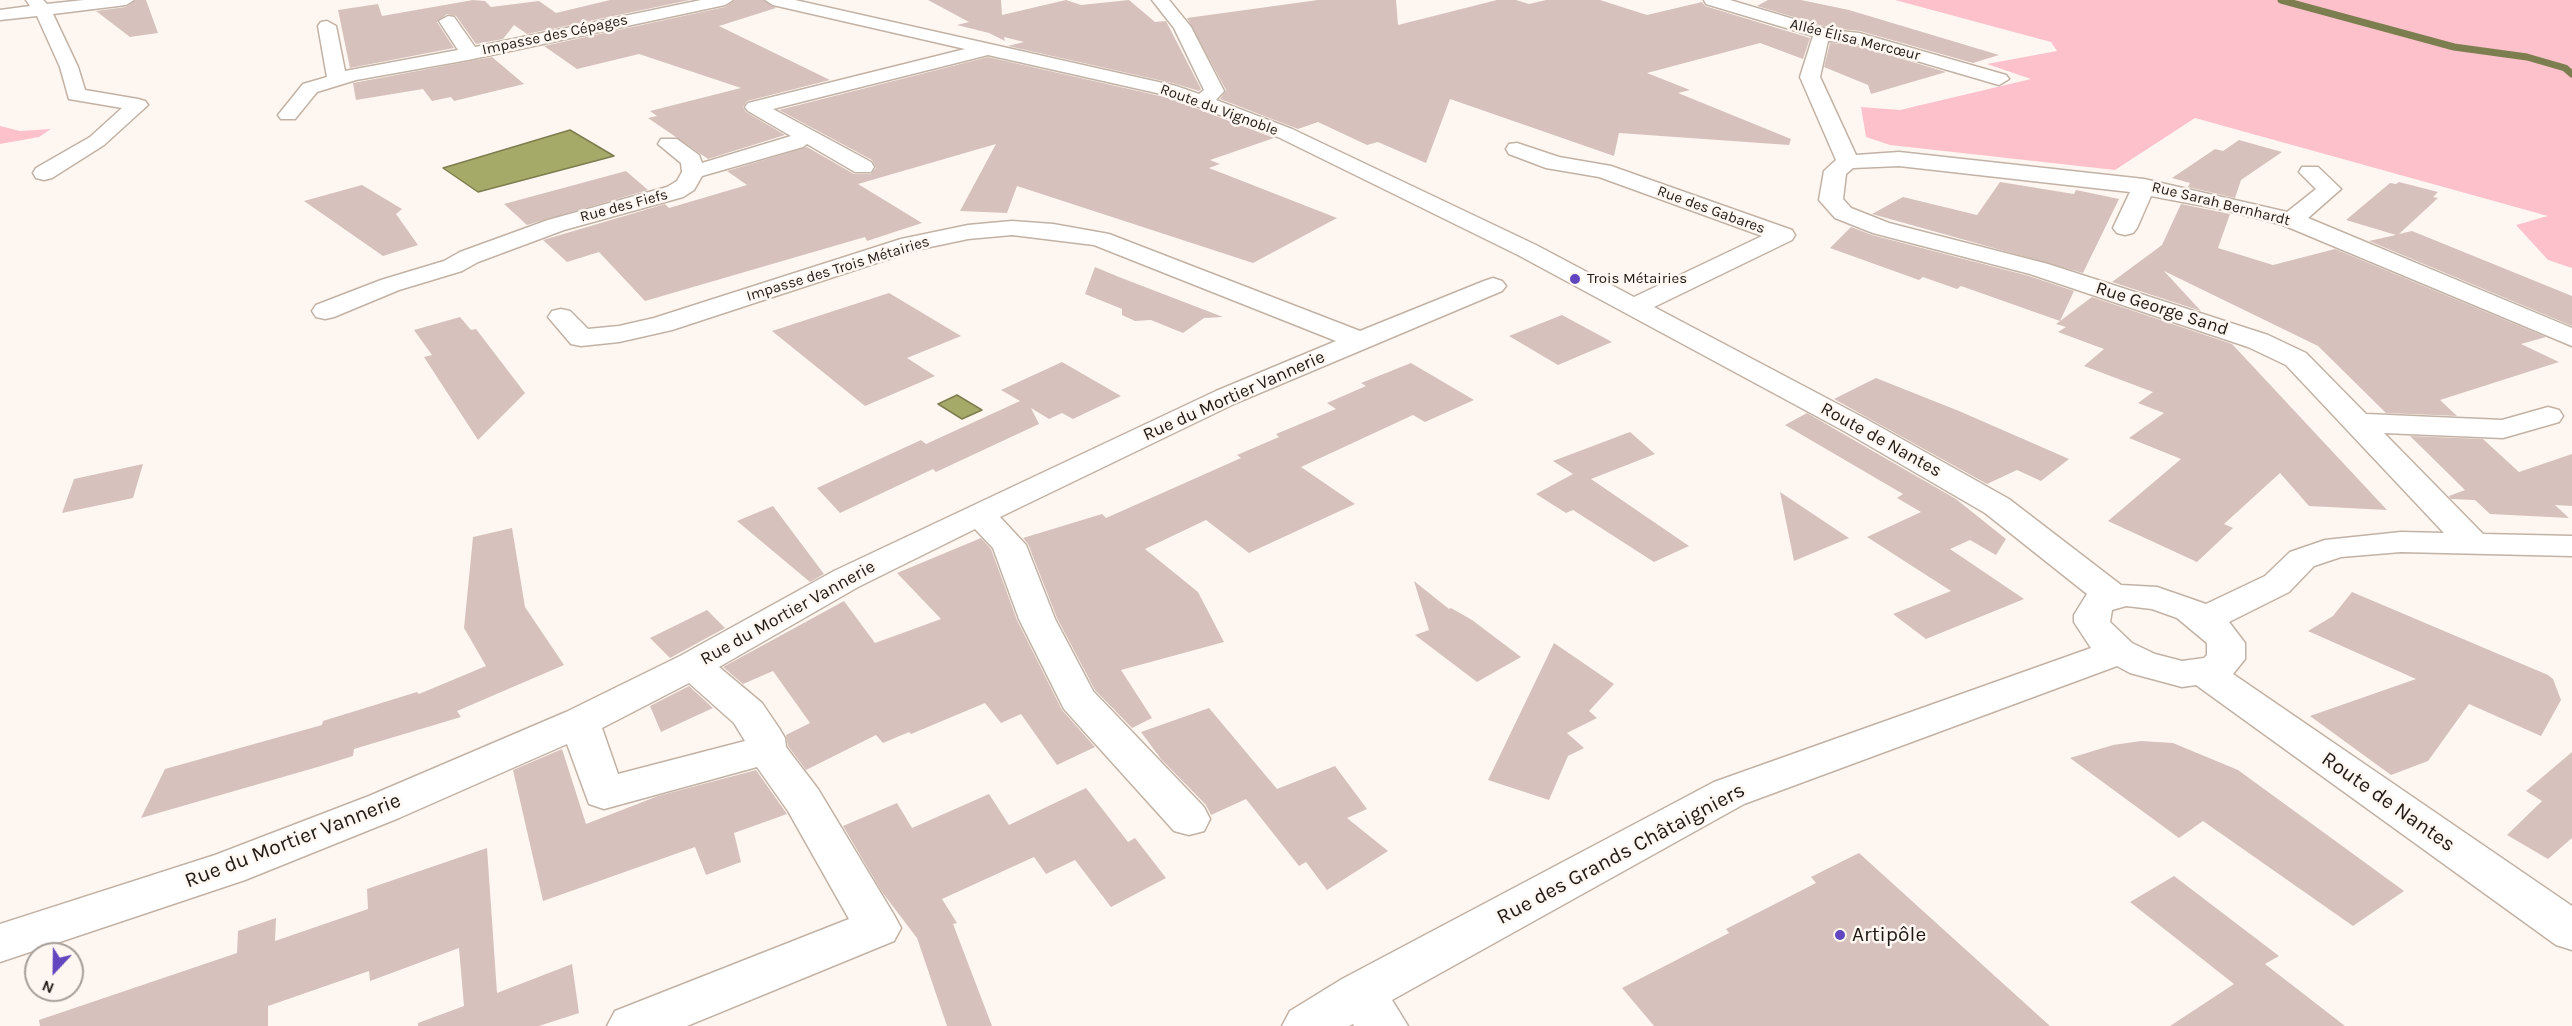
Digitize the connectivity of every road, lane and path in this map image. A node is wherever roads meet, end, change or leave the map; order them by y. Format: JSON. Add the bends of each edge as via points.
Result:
{"nodes":[{"id":1,"x":126,"y":0,"type":"edge"},
{"id":2,"x":724,"y":0,"type":"edge"},
{"id":3,"x":773,"y":0,"type":"edge"},
{"id":4,"x":1160,"y":0,"type":"edge"},
{"id":5,"x":1712,"y":0,"type":"edge"},
{"id":6,"x":39,"y":6,"type":"edge"},
{"id":7,"x":0,"y":15,"type":"edge"},
{"id":8,"x":448,"y":21,"type":"dead end"},
{"id":9,"x":327,"y":26,"type":"dead end"},
{"id":10,"x":1829,"y":35,"type":"junction"},
{"id":11,"x":990,"y":48,"type":"junction"},
{"id":12,"x":468,"y":54,"type":"junction"},
{"id":13,"x":1999,"y":79,"type":"dead end"},
{"id":14,"x":337,"y":80,"type":"junction"},
{"id":15,"x":1203,"y":101,"type":"junction"},
{"id":16,"x":288,"y":115,"type":"dead end"},
{"id":17,"x":804,"y":135,"type":"junction"},
{"id":18,"x":669,"y":144,"type":"dead end"},
{"id":19,"x":1517,"y":149,"type":"dead end"},
{"id":20,"x":1848,"y":162,"type":"junction"},
{"id":21,"x":863,"y":167,"type":"dead end"},
{"id":22,"x":693,"y":172,"type":"junction"},
{"id":23,"x":2310,"y":172,"type":"dead end"},
{"id":24,"x":44,"y":173,"type":"dead end"},
{"id":25,"x":2144,"y":186,"type":"junction"},
{"id":26,"x":2291,"y":220,"type":"junction"},
{"id":27,"x":2125,"y":228,"type":"dead end"},
{"id":28,"x":1493,"y":286,"type":"dead end"},
{"id":29,"x":1635,"y":306,"type":"junction"},
{"id":30,"x":325,"y":311,"type":"dead end"},
{"id":31,"x":561,"y":317,"type":"dead end"},
{"id":32,"x":2572,"y":338,"type":"edge"},
{"id":33,"x":1360,"y":341,"type":"junction"},
{"id":34,"x":2548,"y":417,"type":"dead end"},
{"id":35,"x":2357,"y":423,"type":"junction"},
{"id":36,"x":979,"y":514,"type":"junction"},
{"id":37,"x":2472,"y":542,"type":"junction"},
{"id":38,"x":2572,"y":546,"type":"edge"},
{"id":39,"x":2112,"y":596,"type":"junction"},
{"id":40,"x":2204,"y":619,"type":"junction"},
{"id":41,"x":2118,"y":652,"type":"junction"},
{"id":42,"x":693,"y":665,"type":"junction"},
{"id":43,"x":2205,"y":673,"type":"junction"},
{"id":44,"x":580,"y":722,"type":"junction"},
{"id":45,"x":766,"y":750,"type":"junction"},
{"id":46,"x":1189,"y":819,"type":"dead end"},
{"id":47,"x":2572,"y":931,"type":"edge"},
{"id":48,"x":0,"y":943,"type":"edge"},
{"id":49,"x":1371,"y":1010,"type":"edge"},
{"id":50,"x":632,"y":1026,"type":"edge"},
{"id":51,"x":1307,"y":1026,"type":"edge"}],
"edges":[{"from":1,"to":6,"type":"street"},
{"from":2,"to":12,"type":"street","name":"Impasse des Cépages","via":[[642,24]]},
{"from":3,"to":11,"type":"street","name":"Route du Vignoble"},
{"from":4,"to":15,"type":"street","via":[[1182,27],[1211,84],[1213,94]]},
{"from":5,"to":10,"type":"street","name":"Allée Élisa Mercœur"},
{"from":6,"to":7,"type":"street"},
{"from":6,"to":24,"type":"street","via":[[69,67],[76,95],[138,105],[97,141]]},
{"from":8,"to":12,"type":"street","name":"Impasse des Cépages"},
{"from":9,"to":14,"type":"street"},
{"from":10,"to":13,"type":"street","name":"Allée Élisa Mercœur","via":[[1852,37]]},
{"from":10,"to":20,"type":"street","via":[[1820,39],[1810,77]]},
{"from":11,"to":15,"type":"street","name":"Route du Vignoble"},
{"from":11,"to":17,"type":"street","via":[[755,107]]},
{"from":12,"to":14,"type":"street","name":"Impasse des Cépages"},
{"from":14,"to":16,"type":"street","name":"Impasse des Cépages","via":[[310,88]]},
{"from":15,"to":29,"type":"street","name":"Route du Vignoble","via":[[1285,133]]},
{"from":17,"to":21,"type":"street"},
{"from":17,"to":22,"type":"street","name":"Rue des Fiefs","via":[[796,143]]},
{"from":18,"to":22,"type":"street","via":[[691,160]]},
{"from":19,"to":29,"type":"street","name":"Rue des Gabares","via":[[1554,163],[1603,171],[1783,235]]},
{"from":20,"to":25,"type":"street","name":"Rue Sarah Bernhardt","via":[[1899,159]]},
{"from":20,"to":35,"type":"street","name":"Rue George Sand","via":[[1835,171],[1831,200],[1843,213],[1881,228],[2039,269],[2258,341],[2296,359]]},
{"from":22,"to":30,"type":"street","name":"Rue des Fiefs","via":[[686,185],[675,192],[556,225]]},
{"from":23,"to":26,"type":"street","via":[[2331,189]]},
{"from":25,"to":26,"type":"street","name":"Rue Sarah Bernhardt"},
{"from":25,"to":27,"type":"street"},
{"from":26,"to":32,"type":"street","name":"Rue Sarah Bernhardt"},
{"from":28,"to":33,"type":"street","name":"Rue du Mortier Vannerie"},
{"from":29,"to":39,"type":"street","name":"Route de Nantes","via":[[1997,506]]},
{"from":31,"to":33,"type":"street","name":"Impasse des Trois Métairies","via":[[581,338],[619,334],[662,324],[910,244],[1012,228],[1100,239]]},
{"from":33,"to":36,"type":"street","name":"Rue du Mortier Vannerie","via":[[1226,397]]},
{"from":34,"to":35,"type":"street","via":[[2503,429]]},
{"from":35,"to":37,"type":"street","name":"Rue George Sand"},
{"from":36,"to":42,"type":"street","name":"Rue du Mortier Vannerie","via":[[846,579]]},
{"from":36,"to":46,"type":"street","via":[[1009,545],[1037,619],[1078,699]]},
{"from":37,"to":38,"type":"street"},
{"from":37,"to":40,"type":"street","via":[[2337,547],[2302,559],[2277,584]]},
{"from":39,"to":40,"type":"street","via":[[2157,598]]},
{"from":39,"to":41,"type":"street","via":[[2098,603],[2092,622],[2101,637]]},
{"from":40,"to":43,"type":"street","via":[[2221,635],[2228,651],[2222,665]]},
{"from":41,"to":43,"type":"street","via":[[2169,672]]},
{"from":41,"to":49,"type":"street","name":"Rue des Grands Châtaigniers","via":[[1729,793]]},
{"from":42,"to":44,"type":"street","name":"Rue du Mortier Vannerie"},
{"from":42,"to":45,"type":"street","name":"Rue du Mortier Vannerie","via":[[748,713],[765,738]]},
{"from":43,"to":47,"type":"street","name":"Route de Nantes"},
{"from":44,"to":45,"type":"street","via":[[604,793]]},
{"from":44,"to":48,"type":"street","name":"Rue du Mortier Vannerie","via":[[384,807],[229,868]]},
{"from":45,"to":50,"type":"street","name":"Rue du Mortier Vannerie","via":[[803,800],[878,928]]},
{"from":49,"to":51,"type":"street","name":"Rue des Grands Châtaigniers"}]}
